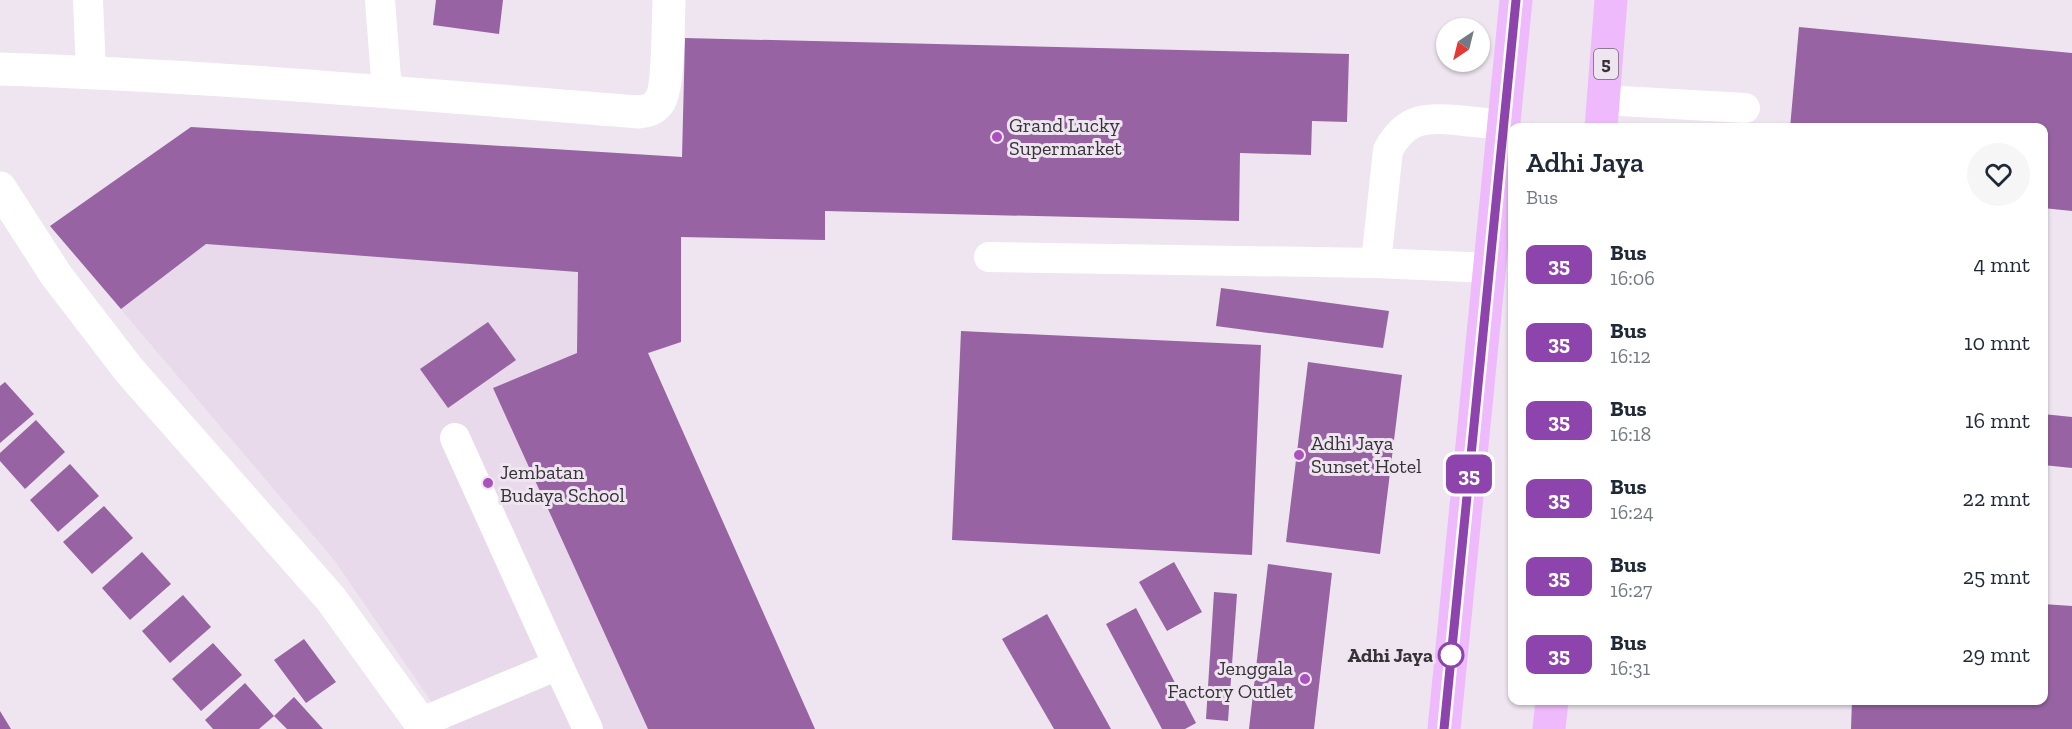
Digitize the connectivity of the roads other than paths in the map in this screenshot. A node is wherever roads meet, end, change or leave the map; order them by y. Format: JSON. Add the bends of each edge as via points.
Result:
{"nodes":[{"id":1,"x":88,"y":0,"type":"edge"},
{"id":2,"x":380,"y":0,"type":"edge"},
{"id":3,"x":669,"y":0,"type":"edge"},
{"id":4,"x":1516,"y":0,"type":"edge"},
{"id":5,"x":1611,"y":0,"type":"edge"},
{"id":6,"x":0,"y":69,"type":"edge"},
{"id":7,"x":91,"y":72,"type":"junction"},
{"id":8,"x":387,"y":92,"type":"junction"},
{"id":9,"x":1745,"y":108,"type":"dead end"},
{"id":10,"x":1602,"y":114,"type":"edge"},
{"id":11,"x":1504,"y":125,"type":"junction"},
{"id":12,"x":0,"y":188,"type":"edge"},
{"id":13,"x":989,"y":257,"type":"dead end"},
{"id":14,"x":1376,"y":263,"type":"junction"},
{"id":15,"x":1490,"y":268,"type":"junction"},
{"id":16,"x":455,"y":438,"type":"dead end"},
{"id":17,"x":558,"y":665,"type":"junction"},
{"id":18,"x":1551,"y":705,"type":"edge"},
{"id":19,"x":424,"y":726,"type":"edge"},
{"id":20,"x":588,"y":729,"type":"edge"},
{"id":21,"x":1444,"y":729,"type":"edge"},
{"id":22,"x":1549,"y":729,"type":"edge"}],
"edges":[{"from":1,"to":7,"type":"lane"},
{"from":2,"to":8,"type":"lane"},
{"from":3,"to":8,"type":"street","via":[[664,85],[660,101],[651,110]]},
{"from":4,"to":11,"type":"highway"},
{"from":5,"to":10,"type":"highway","number":"5"},
{"from":6,"to":7,"type":"street"},
{"from":7,"to":8,"type":"street"},
{"from":9,"to":10,"type":"lane"},
{"from":11,"to":14,"type":"lane","via":[[1430,118],[1412,123],[1396,135],[1388,150]]},
{"from":11,"to":15,"type":"highway"},
{"from":12,"to":19,"type":"street","via":[[56,275],[129,370],[331,599]]},
{"from":13,"to":14,"type":"lane"},
{"from":14,"to":15,"type":"lane"},
{"from":15,"to":21,"type":"highway"},
{"from":16,"to":17,"type":"lane"},
{"from":17,"to":19,"type":"lane"},
{"from":17,"to":20,"type":"lane"},
{"from":18,"to":22,"type":"highway"}]}
